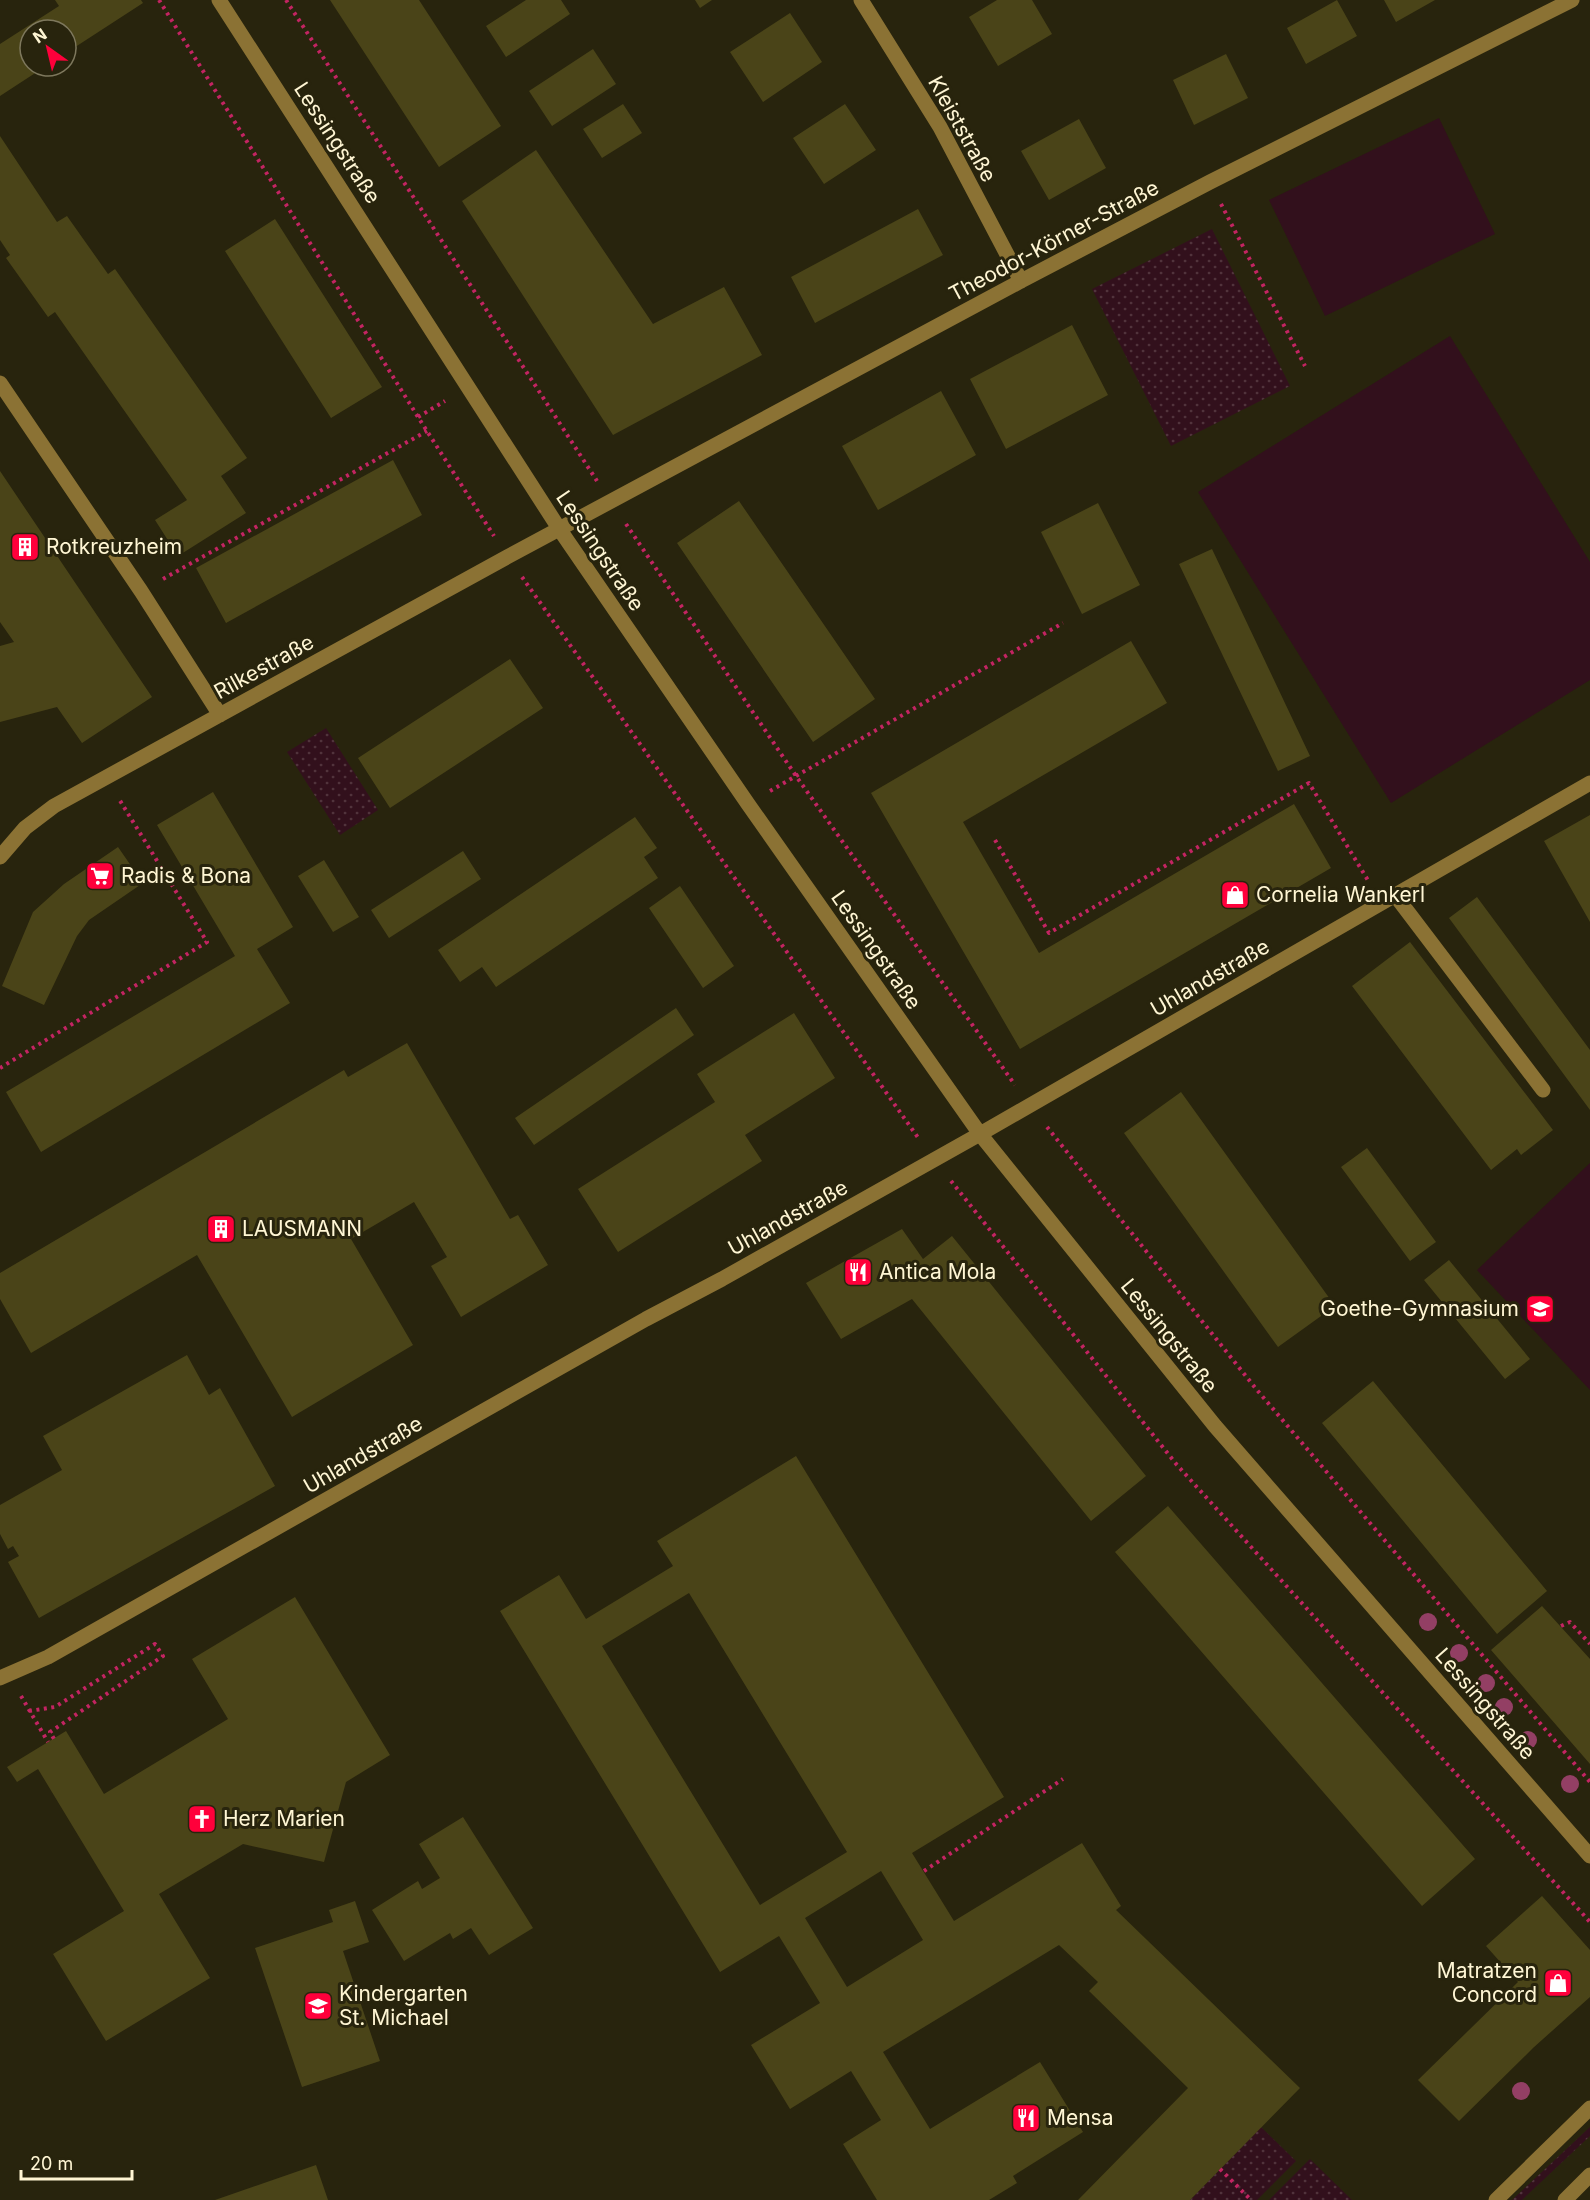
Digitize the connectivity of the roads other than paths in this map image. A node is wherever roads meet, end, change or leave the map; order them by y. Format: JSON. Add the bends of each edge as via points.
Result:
{"nodes":[{"id":1,"x":219,"y":0,"type":"edge"},
{"id":2,"x":861,"y":0,"type":"edge"},
{"id":3,"x":1572,"y":0,"type":"edge"},
{"id":4,"x":1021,"y":281,"type":"junction"},
{"id":5,"x":0,"y":383,"type":"edge"},
{"id":6,"x":560,"y":530,"type":"junction"},
{"id":7,"x":220,"y":715,"type":"junction"},
{"id":8,"x":1590,"y":783,"type":"edge"},
{"id":9,"x":0,"y":857,"type":"edge"},
{"id":10,"x":1395,"y":895,"type":"junction"},
{"id":11,"x":1543,"y":1090,"type":"dead end"},
{"id":12,"x":980,"y":1134,"type":"junction"},
{"id":13,"x":0,"y":1678,"type":"edge"},
{"id":14,"x":1590,"y":1856,"type":"edge"},
{"id":15,"x":1590,"y":2108,"type":"edge"},
{"id":16,"x":1590,"y":2175,"type":"edge"},
{"id":17,"x":1496,"y":2200,"type":"edge"},
{"id":18,"x":1565,"y":2200,"type":"edge"}],
"edges":[{"from":1,"to":6,"type":"street","name":"Lessingstraße"},
{"from":2,"to":4,"type":"street","name":"Kleiststraße","via":[[940,128]]},
{"from":3,"to":4,"type":"street","name":"Theodor-Körner-Straße"},
{"from":4,"to":6,"type":"street","name":"Theodor-Körner-Straße"},
{"from":5,"to":7,"type":"street"},
{"from":6,"to":7,"type":"street","name":"Rilkestraße"},
{"from":6,"to":12,"type":"street","name":"Lessingstraße"},
{"from":7,"to":9,"type":"street","name":"Rilkestraße","via":[[54,806],[26,828]]},
{"from":8,"to":10,"type":"street","name":"Uhlandstraße"},
{"from":10,"to":11,"type":"street"},
{"from":10,"to":12,"type":"street","name":"Uhlandstraße"},
{"from":12,"to":13,"type":"street","name":"Uhlandstraße","via":[[48,1657]]},
{"from":12,"to":14,"type":"street","name":"Lessingstraße","via":[[1215,1426]]},
{"from":15,"to":17,"type":"street"},
{"from":16,"to":18,"type":"street"}]}
